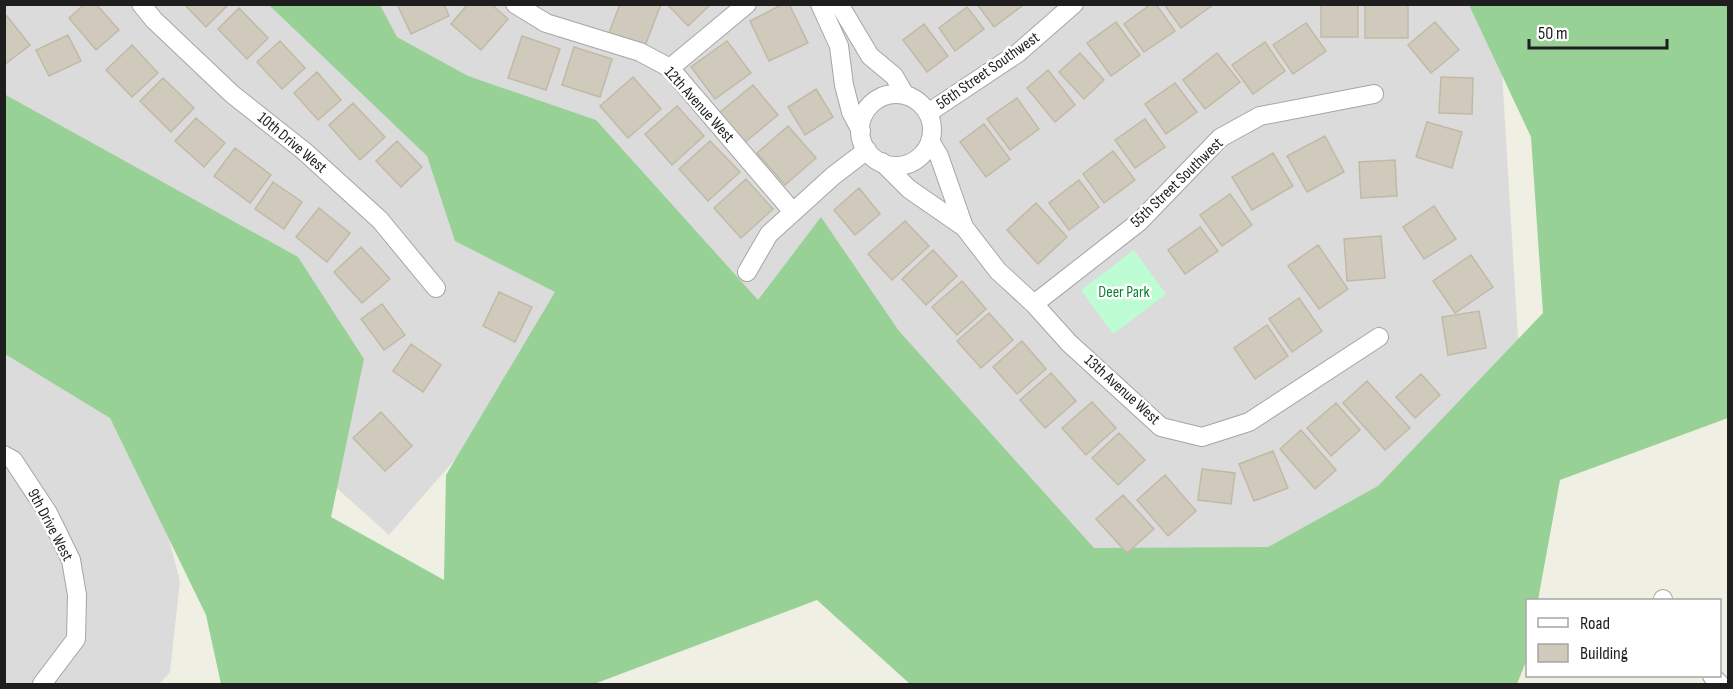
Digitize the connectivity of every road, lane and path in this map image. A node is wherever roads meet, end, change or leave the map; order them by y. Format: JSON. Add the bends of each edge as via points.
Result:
{"nodes":[{"id":1,"x":141,"y":4,"type":"edge"},
{"id":2,"x":515,"y":4,"type":"edge"},
{"id":3,"x":747,"y":4,"type":"edge"},
{"id":4,"x":820,"y":4,"type":"edge"},
{"id":5,"x":839,"y":4,"type":"edge"},
{"id":6,"x":1074,"y":4,"type":"edge"},
{"id":7,"x":669,"y":68,"type":"junction"},
{"id":8,"x":1374,"y":94,"type":"dead end"},
{"id":9,"x":905,"y":95,"type":"junction"},
{"id":10,"x":928,"y":113,"type":"junction"},
{"id":11,"x":861,"y":131,"type":"junction"},
{"id":12,"x":930,"y":141,"type":"junction"},
{"id":13,"x":867,"y":150,"type":"junction"},
{"id":14,"x":882,"y":162,"type":"junction"},
{"id":15,"x":793,"y":212,"type":"junction"},
{"id":16,"x":964,"y":227,"type":"junction"},
{"id":17,"x":747,"y":272,"type":"dead end"},
{"id":18,"x":436,"y":288,"type":"dead end"},
{"id":19,"x":1034,"y":304,"type":"junction"},
{"id":20,"x":1379,"y":336,"type":"dead end"},
{"id":21,"x":4,"y":455,"type":"edge"},
{"id":22,"x":42,"y":684,"type":"edge"}],
"edges":[{"from":1,"to":18,"type":"street","name":"10th Drive West","via":[[232,94],[304,151],[380,220]]},
{"from":2,"to":7,"type":"street","name":"12th Avenue West","via":[[546,23],[640,52]]},
{"from":3,"to":7,"type":"street"},
{"from":4,"to":11,"type":"street","via":[[839,46],[850,112]]},
{"from":5,"to":9,"type":"street","via":[[870,56],[894,76]]},
{"from":6,"to":10,"type":"street","name":"56th Street Southwest","via":[[1018,53]]},
{"from":7,"to":15,"type":"street","name":"12th Avenue West"},
{"from":8,"to":19,"type":"street","name":"55th Street Southwest","via":[[1260,116],[1220,138],[1139,222]]},
{"from":9,"to":10,"type":"street"},
{"from":9,"to":11,"type":"street","via":[[888,95],[873,103],[863,117]]},
{"from":10,"to":12,"type":"street","via":[[932,125]]},
{"from":11,"to":13,"type":"street"},
{"from":12,"to":14,"type":"street","via":[[922,155],[908,164]]},
{"from":12,"to":16,"type":"street","name":"13th Avenue West"},
{"from":13,"to":14,"type":"street"},
{"from":13,"to":15,"type":"street"},
{"from":14,"to":16,"type":"street","name":"13th Avenue West","via":[[909,189]]},
{"from":15,"to":17,"type":"street","via":[[769,234]]},
{"from":16,"to":19,"type":"street","name":"13th Avenue West","via":[[998,271]]},
{"from":19,"to":20,"type":"street","name":"13th Avenue West","via":[[1069,343],[1161,427],[1202,437],[1250,422]]},
{"from":21,"to":22,"type":"street","name":"9th Drive West","via":[[13,460],[48,513],[71,560],[77,595],[76,639]]}]}
